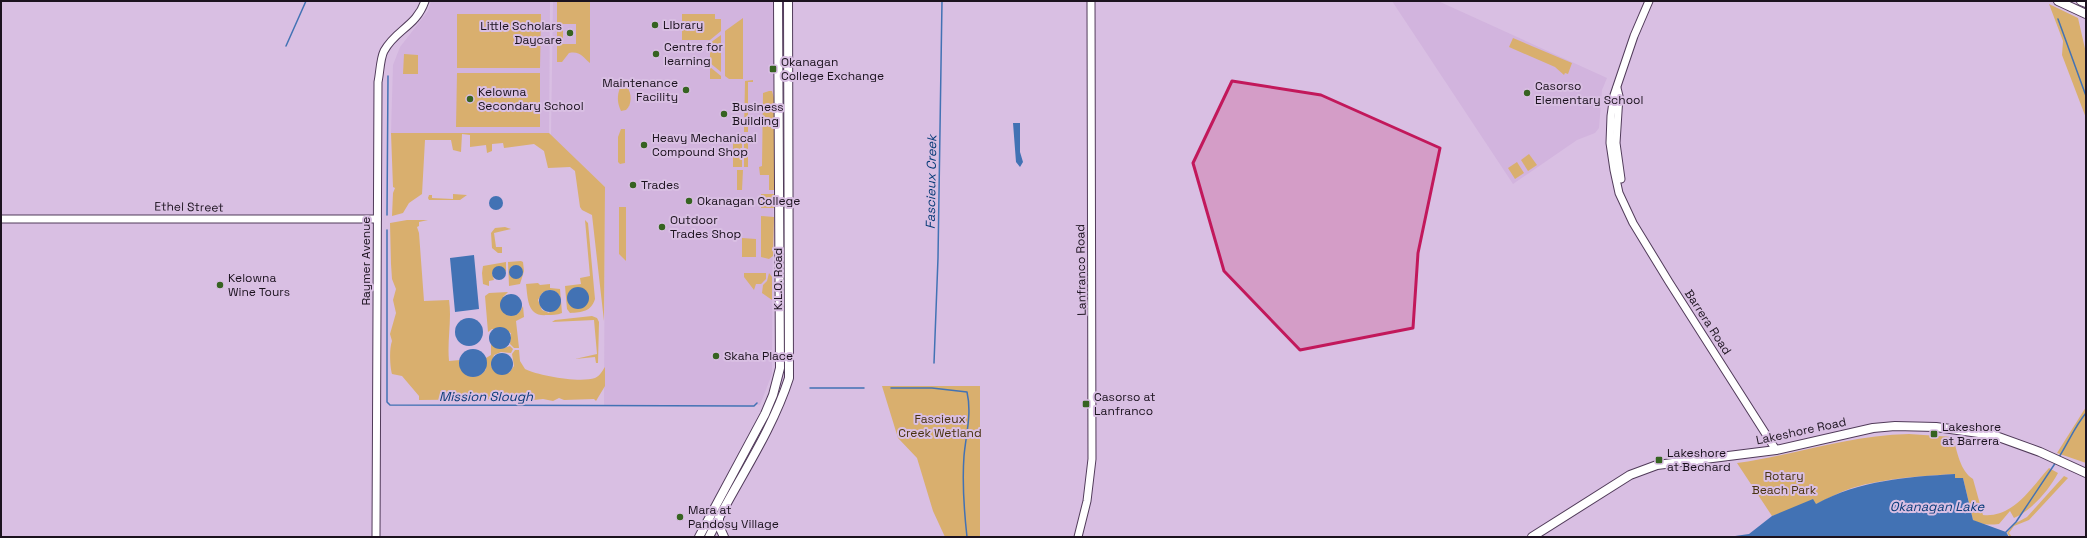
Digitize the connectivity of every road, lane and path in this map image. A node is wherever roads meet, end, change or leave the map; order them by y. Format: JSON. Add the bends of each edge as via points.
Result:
{"nodes":[{"id":1,"x":425,"y":1,"type":"edge"},
{"id":2,"x":778,"y":1,"type":"edge"},
{"id":3,"x":788,"y":1,"type":"edge"},
{"id":4,"x":1091,"y":1,"type":"edge"},
{"id":5,"x":1649,"y":1,"type":"edge"},
{"id":6,"x":2058,"y":1,"type":"edge"},
{"id":7,"x":2082,"y":1,"type":"edge"},
{"id":8,"x":2086,"y":3,"type":"edge"},
{"id":9,"x":2086,"y":14,"type":"edge"},
{"id":10,"x":1,"y":219,"type":"edge"},
{"id":11,"x":377,"y":219,"type":"junction"},
{"id":12,"x":1776,"y":450,"type":"junction"},
{"id":13,"x":2086,"y":474,"type":"edge"},
{"id":14,"x":720,"y":514,"type":"junction"},
{"id":15,"x":376,"y":537,"type":"edge"},
{"id":16,"x":699,"y":537,"type":"edge"},
{"id":17,"x":709,"y":537,"type":"edge"},
{"id":18,"x":724,"y":537,"type":"edge"},
{"id":19,"x":1078,"y":537,"type":"edge"},
{"id":20,"x":1532,"y":537,"type":"edge"}],
"edges":[{"from":1,"to":11,"type":"street","name":"Raymer Avenue","via":[[421,13],[410,26],[394,37],[383,53],[378,82]]},
{"from":2,"to":16,"type":"main road","name":"K.L.O. Road","via":[[780,368],[766,414]]},
{"from":3,"to":14,"type":"main road","name":"K.L.O. Road","via":[[790,371],[782,400],[770,425]]},
{"from":4,"to":19,"type":"street","name":"Lanfranco Road","via":[[1092,459],[1087,501]]},
{"from":5,"to":12,"type":"street","name":"Barrera Road","via":[[1617,88],[1619,96],[1613,143],[1624,205],[1668,282]]},
{"from":6,"to":9,"type":"main road"},
{"from":7,"to":8,"type":"main road"},
{"from":10,"to":11,"type":"street","name":"Ethel Street"},
{"from":11,"to":15,"type":"street","name":"Raymer Avenue"},
{"from":12,"to":13,"type":"main road","name":"Lakeshore Road","via":[[1873,428],[1952,428],[1993,435],[2040,452]]},
{"from":12,"to":20,"type":"main road","name":"Lakeshore Road","via":[[1657,465],[1630,475]]},
{"from":14,"to":17,"type":"main road","name":"K.L.O. Road"},
{"from":14,"to":18,"type":"main road","via":[[718,526]]}]}
